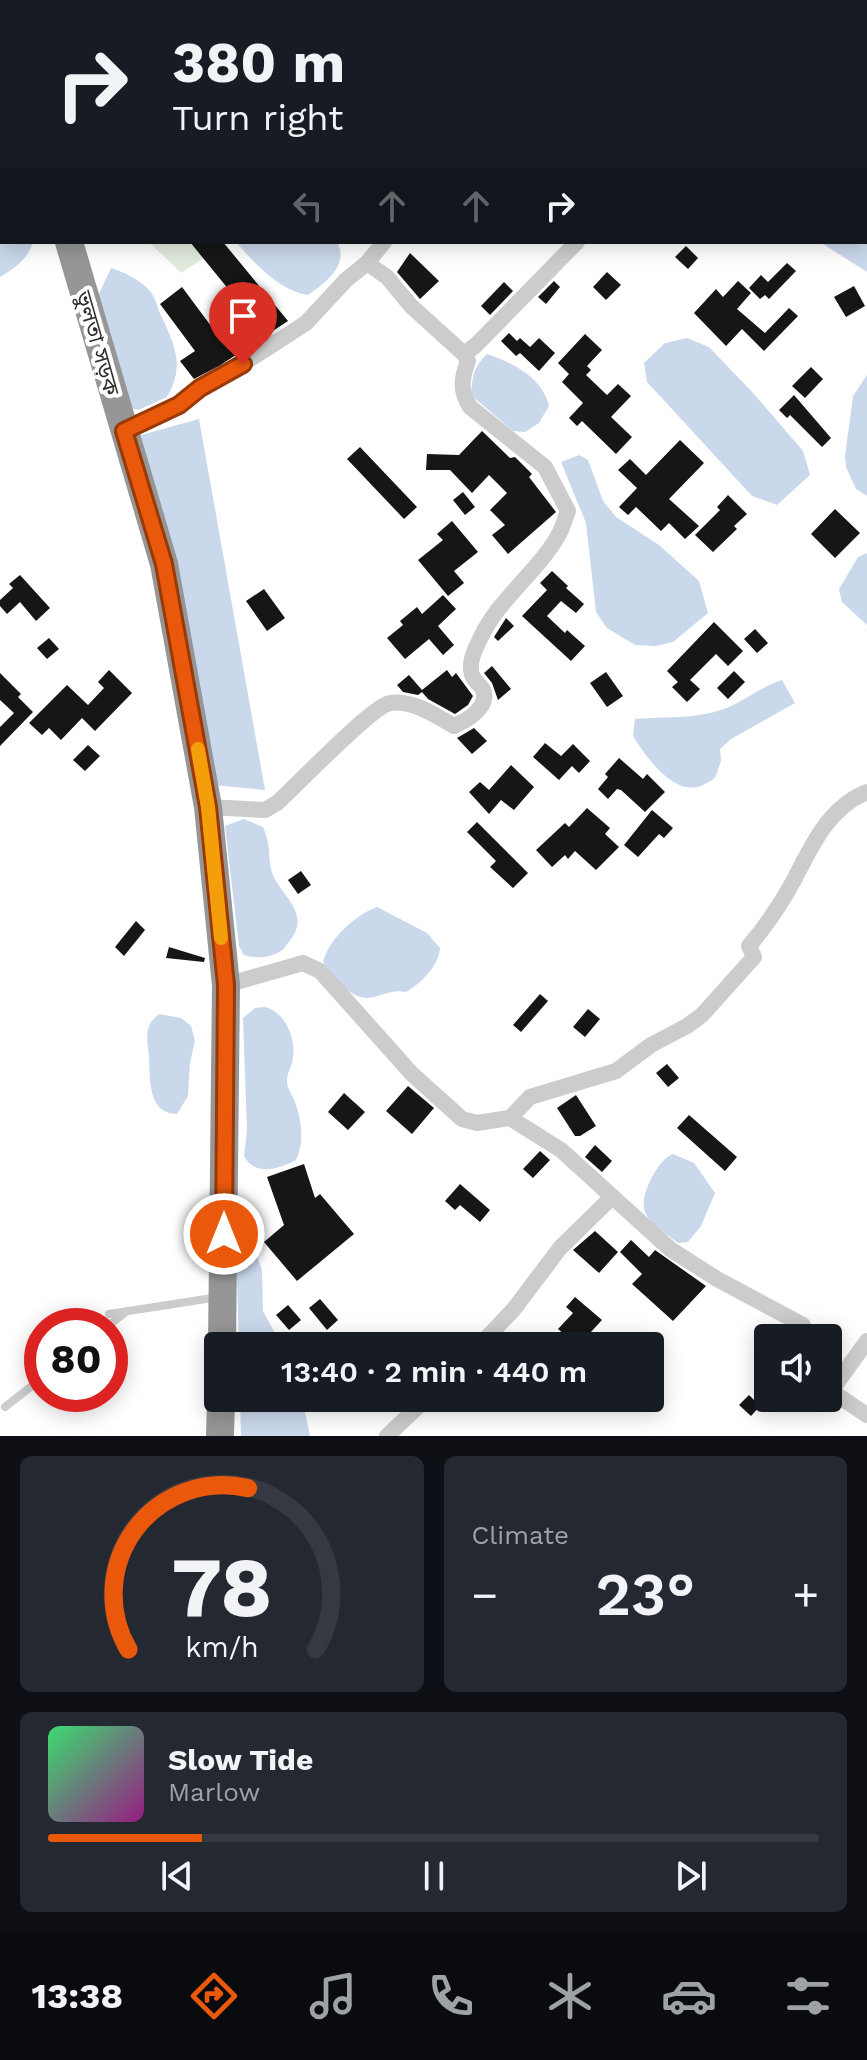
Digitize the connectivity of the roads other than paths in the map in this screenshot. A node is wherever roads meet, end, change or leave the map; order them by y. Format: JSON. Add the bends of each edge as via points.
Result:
{"nodes":[{"id":1,"x":70,"y":244,"type":"edge"},
{"id":2,"x":382,"y":244,"type":"edge"},
{"id":3,"x":575,"y":244,"type":"edge"},
{"id":4,"x":367,"y":263,"type":"junction"},
{"id":5,"x":464,"y":354,"type":"junction"},
{"id":6,"x":124,"y":431,"type":"junction"},
{"id":7,"x":867,"y":792,"type":"edge"},
{"id":8,"x":208,"y":807,"type":"junction"},
{"id":9,"x":226,"y":985,"type":"junction"},
{"id":10,"x":510,"y":1118,"type":"junction"},
{"id":11,"x":612,"y":1197,"type":"junction"},
{"id":12,"x":223,"y":1296,"type":"junction"},
{"id":13,"x":128,"y":1311,"type":"edge"},
{"id":14,"x":801,"y":1324,"type":"edge"},
{"id":15,"x":222,"y":1332,"type":"edge"},
{"id":16,"x":492,"y":1332,"type":"edge"},
{"id":17,"x":867,"y":1341,"type":"edge"},
{"id":18,"x":842,"y":1374,"type":"edge"},
{"id":19,"x":24,"y":1392,"type":"edge"},
{"id":20,"x":842,"y":1398,"type":"edge"},
{"id":21,"x":5,"y":1407,"type":"dead end"},
{"id":22,"x":221,"y":1412,"type":"edge"},
{"id":23,"x":412,"y":1412,"type":"edge"},
{"id":24,"x":867,"y":1415,"type":"edge"},
{"id":25,"x":220,"y":1436,"type":"edge"},
{"id":26,"x":387,"y":1436,"type":"edge"}],
"edges":[{"from":1,"to":6,"type":"highway","name":"ভুলতা সড়ক"},
{"from":2,"to":4,"type":"street"},
{"from":3,"to":5,"type":"street"},
{"from":4,"to":5,"type":"street"},
{"from":4,"to":6,"type":"street","via":[[306,323],[179,405]]},
{"from":5,"to":8,"type":"street","via":[[468,361],[462,394],[470,407],[545,467],[568,511],[558,536],[496,611],[472,656],[472,676],[484,691],[478,710],[454,726],[416,705],[385,705],[265,810]]},
{"from":6,"to":8,"type":"highway","name":"ভুলতা সড়ক","via":[[164,564]]},
{"from":7,"to":10,"type":"street","via":[[855,796],[817,835],[749,945],[754,957],[702,1015],[616,1071],[530,1097]]},
{"from":8,"to":9,"type":"highway","name":"ভুলতা সড়ক"},
{"from":9,"to":10,"type":"street","via":[[303,963],[320,971],[412,1074],[462,1119],[477,1123]]},
{"from":9,"to":12,"type":"highway","name":"ভুলতা সড়ক"},
{"from":10,"to":11,"type":"street","via":[[561,1150]]},
{"from":11,"to":14,"type":"street","via":[[670,1249]]},
{"from":11,"to":16,"type":"street","via":[[560,1248]]},
{"from":12,"to":13,"type":"lane"},
{"from":12,"to":15,"type":"highway","name":"ভুলতা সড়ক"},
{"from":17,"to":18,"type":"street"},
{"from":19,"to":21,"type":"lane"},
{"from":20,"to":24,"type":"street"},
{"from":22,"to":25,"type":"highway"},
{"from":23,"to":26,"type":"street"}]}
